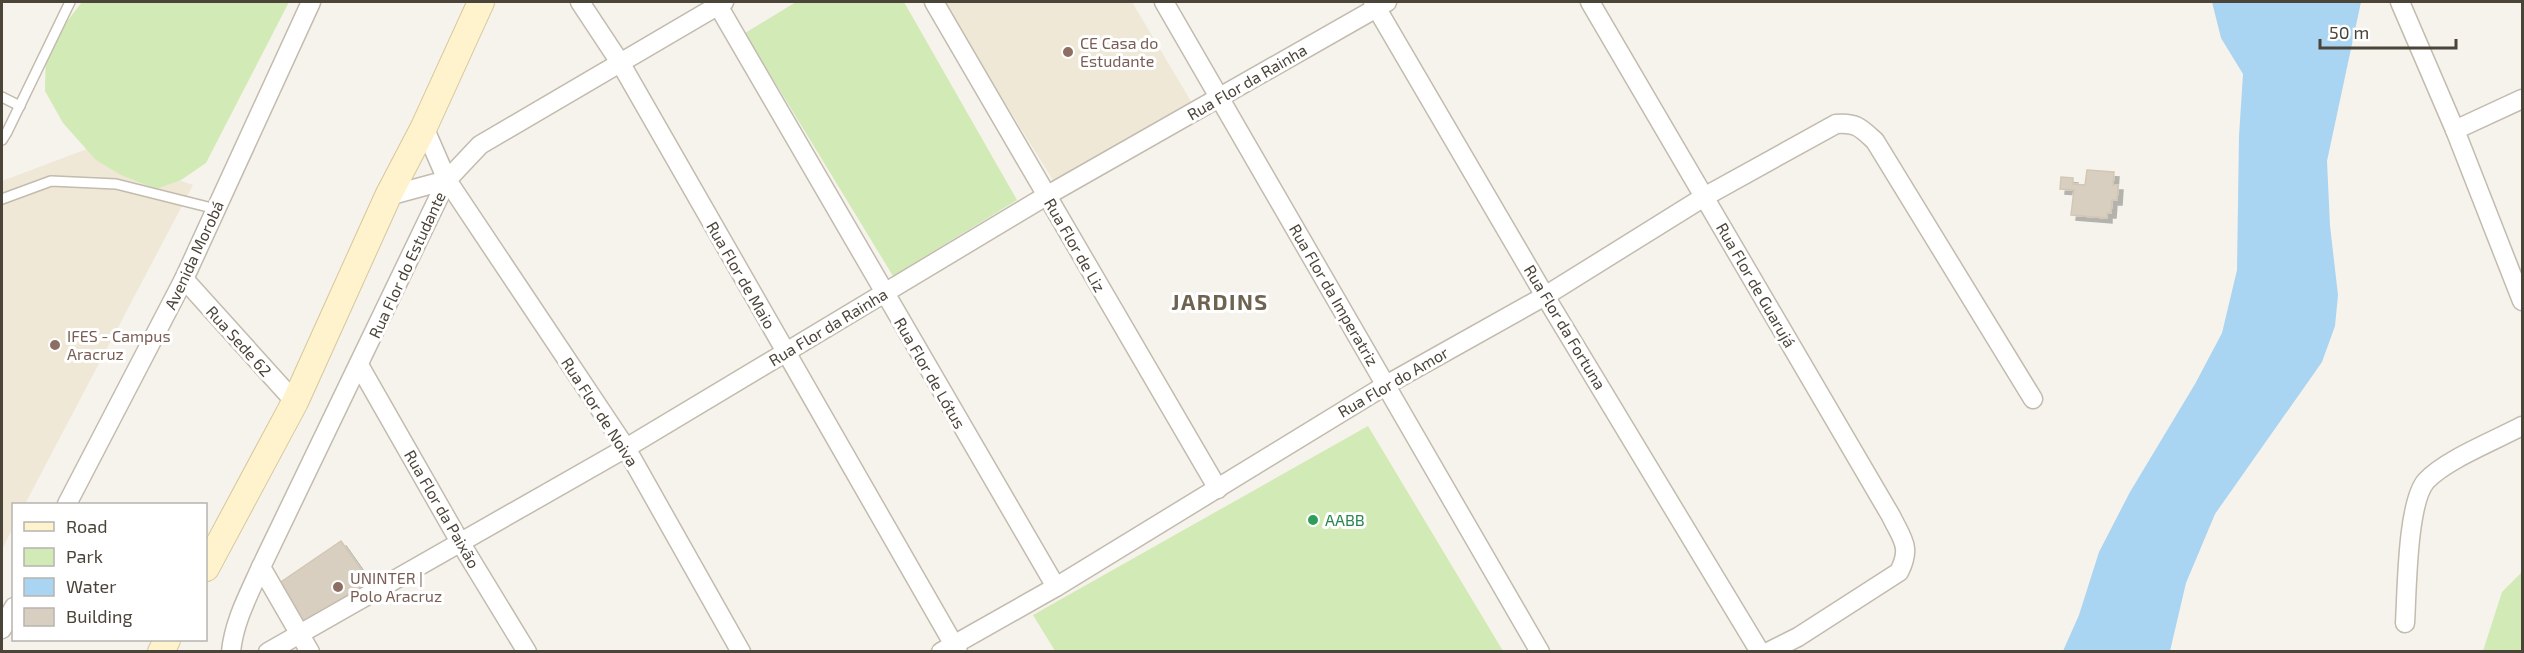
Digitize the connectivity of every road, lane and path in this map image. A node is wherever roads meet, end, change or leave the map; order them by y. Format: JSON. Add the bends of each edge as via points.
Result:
{"nodes":[{"id":1,"x":69,"y":2,"type":"edge"},
{"id":2,"x":311,"y":2,"type":"edge"},
{"id":3,"x":481,"y":2,"type":"edge"},
{"id":4,"x":580,"y":2,"type":"edge"},
{"id":5,"x":934,"y":2,"type":"edge"},
{"id":6,"x":1164,"y":2,"type":"edge"},
{"id":7,"x":1590,"y":2,"type":"edge"},
{"id":8,"x":2400,"y":2,"type":"edge"},
{"id":9,"x":719,"y":3,"type":"edge"},
{"id":10,"x":1379,"y":4,"type":"edge"},
{"id":11,"x":621,"y":64,"type":"junction"},
{"id":12,"x":2,"y":97,"type":"edge"},
{"id":13,"x":1220,"y":98,"type":"junction"},
{"id":14,"x":2523,"y":99,"type":"edge"},
{"id":15,"x":20,"y":106,"type":"junction"},
{"id":16,"x":424,"y":128,"type":"junction"},
{"id":17,"x":2455,"y":130,"type":"junction"},
{"id":18,"x":2,"y":140,"type":"edge"},
{"id":19,"x":447,"y":180,"type":"junction"},
{"id":20,"x":388,"y":196,"type":"junction"},
{"id":21,"x":1046,"y":196,"type":"junction"},
{"id":22,"x":1704,"y":197,"type":"junction"},
{"id":23,"x":2,"y":199,"type":"edge"},
{"id":24,"x":216,"y":208,"type":"junction"},
{"id":25,"x":184,"y":279,"type":"junction"},
{"id":26,"x":884,"y":294,"type":"junction"},
{"id":27,"x":1545,"y":296,"type":"junction"},
{"id":28,"x":2523,"y":301,"type":"edge"},
{"id":29,"x":785,"y":353,"type":"junction"},
{"id":30,"x":359,"y":365,"type":"junction"},
{"id":31,"x":1386,"y":385,"type":"junction"},
{"id":32,"x":2033,"y":399,"type":"dead end"},
{"id":33,"x":295,"y":402,"type":"junction"},
{"id":34,"x":2523,"y":426,"type":"edge"},
{"id":35,"x":626,"y":448,"type":"junction"},
{"id":36,"x":1218,"y":489,"type":"junction"},
{"id":37,"x":68,"y":503,"type":"edge"},
{"id":38,"x":460,"y":542,"type":"junction"},
{"id":39,"x":207,"y":566,"type":"edge"},
{"id":40,"x":261,"y":567,"type":"junction"},
{"id":41,"x":1056,"y":587,"type":"junction"},
{"id":42,"x":12,"y":611,"type":"edge"},
{"id":43,"x":2405,"y":623,"type":"dead end"},
{"id":44,"x":2,"y":629,"type":"edge"},
{"id":45,"x":299,"y":634,"type":"junction"},
{"id":46,"x":1797,"y":644,"type":"edge"},
{"id":47,"x":951,"y":649,"type":"edge"},
{"id":48,"x":231,"y":651,"type":"edge"},
{"id":49,"x":268,"y":651,"type":"edge"},
{"id":50,"x":310,"y":651,"type":"edge"},
{"id":51,"x":527,"y":651,"type":"edge"},
{"id":52,"x":741,"y":651,"type":"edge"},
{"id":53,"x":1540,"y":651,"type":"edge"},
{"id":54,"x":1760,"y":651,"type":"edge"},
{"id":55,"x":1768,"y":651,"type":"edge"}],
"edges":[{"from":1,"to":15,"type":"lane"},
{"from":2,"to":24,"type":"street","name":"Avenida Morobá"},
{"from":3,"to":16,"type":"main road"},
{"from":4,"to":11,"type":"street","name":"Rua Flor de Maio"},
{"from":5,"to":21,"type":"street","name":"Rua Flor de Liz"},
{"from":6,"to":13,"type":"street","name":"Rua Flor da Imperatriz"},
{"from":7,"to":22,"type":"street","name":"Rua Flor de Guarujá"},
{"from":8,"to":17,"type":"street"},
{"from":9,"to":11,"type":"street","name":"Rua Flor do Estudante"},
{"from":9,"to":26,"type":"street","name":"Rua Flor de Lótus"},
{"from":10,"to":13,"type":"street","name":"Rua Flor da Rainha"},
{"from":10,"to":27,"type":"street","name":"Rua Flor da Fortuna"},
{"from":11,"to":19,"type":"street","name":"Rua Flor do Estudante","via":[[480,145]]},
{"from":11,"to":29,"type":"street","name":"Rua Flor de Maio"},
{"from":12,"to":15,"type":"lane"},
{"from":13,"to":21,"type":"street","name":"Rua Flor da Rainha"},
{"from":13,"to":31,"type":"street","name":"Rua Flor da Imperatriz"},
{"from":14,"to":17,"type":"street"},
{"from":15,"to":18,"type":"lane"},
{"from":16,"to":19,"type":"street","name":"Rua Flor de Noiva"},
{"from":16,"to":20,"type":"main road"},
{"from":17,"to":28,"type":"street"},
{"from":19,"to":20,"type":"street"},
{"from":19,"to":30,"type":"street","name":"Rua Flor do Estudante"},
{"from":19,"to":35,"type":"street","name":"Rua Flor de Noiva"},
{"from":20,"to":33,"type":"main road"},
{"from":21,"to":26,"type":"street","name":"Rua Flor da Rainha"},
{"from":21,"to":36,"type":"street","name":"Rua Flor de Liz"},
{"from":22,"to":27,"type":"street","name":"Rua Flor do Amor"},
{"from":22,"to":32,"type":"street","name":"Rua Flor do Amor","via":[[1836,124],[1850,123],[1863,130],[1875,141]]},
{"from":22,"to":46,"type":"street","name":"Rua Flor de Guarujá","via":[[1891,516],[1905,551],[1899,572]]},
{"from":23,"to":24,"type":"lane","via":[[51,182],[117,184]]},
{"from":24,"to":25,"type":"street","name":"Avenida Morobá"},
{"from":25,"to":33,"type":"street","name":"Rua Sede 62"},
{"from":25,"to":37,"type":"street","name":"Avenida Morobá"},
{"from":26,"to":29,"type":"street","name":"Rua Flor da Rainha"},
{"from":26,"to":41,"type":"street","name":"Rua Flor de Lótus"},
{"from":27,"to":31,"type":"street","name":"Rua Flor do Amor"},
{"from":27,"to":54,"type":"street","name":"Rua Flor da Fortuna"},
{"from":29,"to":35,"type":"street","name":"Rua Flor da Rainha"},
{"from":29,"to":47,"type":"street","name":"Rua Flor de Maio"},
{"from":30,"to":38,"type":"street","name":"Rua Flor da Paixão"},
{"from":30,"to":40,"type":"street","name":"Rua Flor do Estudante"},
{"from":31,"to":36,"type":"street","name":"Rua Flor do Amor"},
{"from":31,"to":53,"type":"street","name":"Rua Flor da Imperatriz"},
{"from":33,"to":39,"type":"main road"},
{"from":34,"to":43,"type":"street","via":[[2458,459],[2424,483],[2412,523]]},
{"from":35,"to":38,"type":"street","name":"Rua Flor da Rainha"},
{"from":35,"to":52,"type":"street","name":"Rua Flor de Noiva"},
{"from":36,"to":41,"type":"street","name":"Rua Flor do Amor"},
{"from":38,"to":45,"type":"street","name":"Rua Flor da Rainha"},
{"from":38,"to":51,"type":"street","name":"Rua Flor da Paixão"},
{"from":40,"to":45,"type":"street"},
{"from":40,"to":48,"type":"street","name":"Rua Flor do Estudante","via":[[242,609]]},
{"from":41,"to":47,"type":"street","name":"Rua Flor do Amor"},
{"from":42,"to":44,"type":"street"},
{"from":45,"to":49,"type":"street","name":"Rua Flor da Rainha"},
{"from":45,"to":50,"type":"street"},
{"from":46,"to":55,"type":"street"}]}
